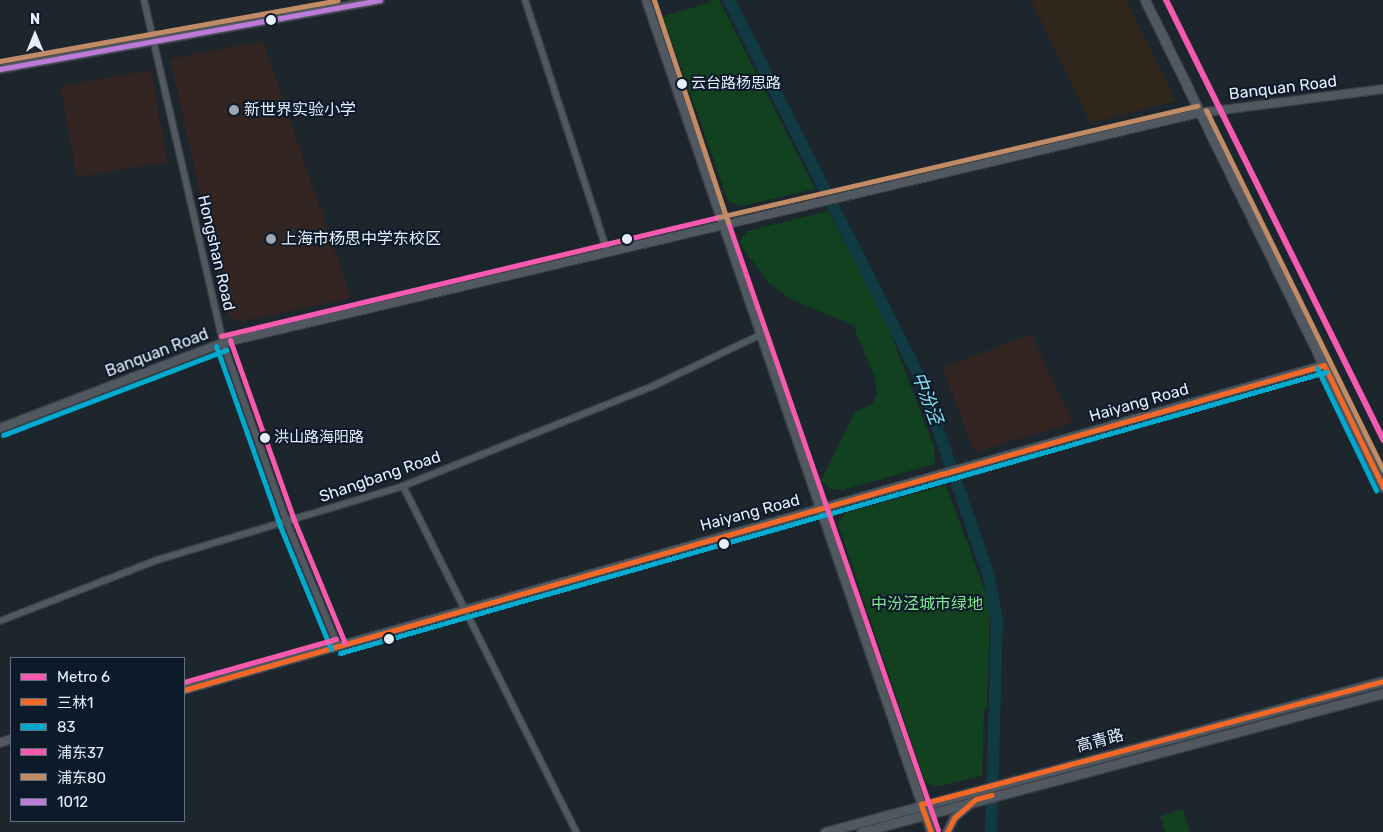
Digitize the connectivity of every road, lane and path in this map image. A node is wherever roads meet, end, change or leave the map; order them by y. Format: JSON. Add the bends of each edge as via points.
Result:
{"nodes":[{"id":1,"x":144,"y":0,"type":"edge"},
{"id":2,"x":380,"y":0,"type":"edge"},
{"id":3,"x":525,"y":0,"type":"edge"},
{"id":4,"x":646,"y":0,"type":"edge"},
{"id":5,"x":1145,"y":0,"type":"edge"},
{"id":6,"x":153,"y":42,"type":"junction"},
{"id":7,"x":0,"y":69,"type":"edge"},
{"id":8,"x":1383,"y":89,"type":"edge"},
{"id":9,"x":1199,"y":113,"type":"junction"},
{"id":10,"x":721,"y":224,"type":"junction"},
{"id":11,"x":607,"y":251,"type":"junction"},
{"id":12,"x":760,"y":335,"type":"junction"},
{"id":13,"x":223,"y":343,"type":"junction"},
{"id":14,"x":1324,"y":365,"type":"junction"},
{"id":15,"x":0,"y":428,"type":"edge"},
{"id":16,"x":403,"y":486,"type":"junction"},
{"id":17,"x":1383,"y":487,"type":"edge"},
{"id":18,"x":818,"y":509,"type":"junction"},
{"id":19,"x":287,"y":523,"type":"junction"},
{"id":20,"x":464,"y":609,"type":"junction"},
{"id":21,"x":0,"y":621,"type":"edge"},
{"id":22,"x":338,"y":646,"type":"junction"},
{"id":23,"x":1383,"y":681,"type":"edge"},
{"id":24,"x":185,"y":690,"type":"edge"},
{"id":25,"x":1383,"y":693,"type":"edge"},
{"id":26,"x":1006,"y":786,"type":"junction"},
{"id":27,"x":979,"y":799,"type":"junction"},
{"id":28,"x":921,"y":804,"type":"junction"},
{"id":29,"x":924,"y":814,"type":"junction"},
{"id":30,"x":576,"y":832,"type":"edge"},
{"id":31,"x":825,"y":832,"type":"edge"},
{"id":32,"x":861,"y":832,"type":"edge"},
{"id":33,"x":931,"y":832,"type":"edge"},
{"id":34,"x":948,"y":832,"type":"edge"}],
"edges":[{"from":1,"to":6,"type":"street","name":"Hongshan Road"},
{"from":2,"to":6,"type":"street"},
{"from":3,"to":11,"type":"street"},
{"from":4,"to":10,"type":"street"},
{"from":5,"to":9,"type":"main road"},
{"from":6,"to":7,"type":"street"},
{"from":6,"to":13,"type":"street","name":"Hongshan Road"},
{"from":8,"to":9,"type":"street","name":"Banquan Road"},
{"from":9,"to":10,"type":"street","name":"Banquan Road"},
{"from":9,"to":14,"type":"main road"},
{"from":10,"to":11,"type":"street","name":"Banquan Road"},
{"from":10,"to":12,"type":"street"},
{"from":11,"to":13,"type":"street","name":"Banquan Road"},
{"from":12,"to":16,"type":"street","name":"Shangbang Road","via":[[651,387]]},
{"from":12,"to":18,"type":"street"},
{"from":13,"to":15,"type":"street","name":"Banquan Road"},
{"from":13,"to":19,"type":"street","name":"Hongshan Road"},
{"from":14,"to":17,"type":"main road"},
{"from":14,"to":18,"type":"street","name":"Haiyang Road"},
{"from":16,"to":19,"type":"street","name":"Shangbang Road"},
{"from":16,"to":20,"type":"street"},
{"from":18,"to":20,"type":"street","name":"Haiyang Road"},
{"from":18,"to":28,"type":"street"},
{"from":19,"to":21,"type":"street","name":"Shangbang Road","via":[[157,560]]},
{"from":19,"to":22,"type":"street","name":"Hongshan Road"},
{"from":20,"to":22,"type":"street","name":"Haiyang Road"},
{"from":20,"to":30,"type":"street"},
{"from":22,"to":24,"type":"street","name":"Haiyang Road"},
{"from":23,"to":26,"type":"main road","name":"高青路"},
{"from":25,"to":26,"type":"main road"},
{"from":26,"to":27,"type":"main road"},
{"from":26,"to":28,"type":"main road","name":"高青路","via":[[982,787]]},
{"from":27,"to":29,"type":"main road"},
{"from":27,"to":34,"type":"street","via":[[954,818]]},
{"from":28,"to":29,"type":"street"},
{"from":28,"to":31,"type":"main road","name":"高青路"},
{"from":29,"to":32,"type":"main road"},
{"from":29,"to":33,"type":"street"}]}
